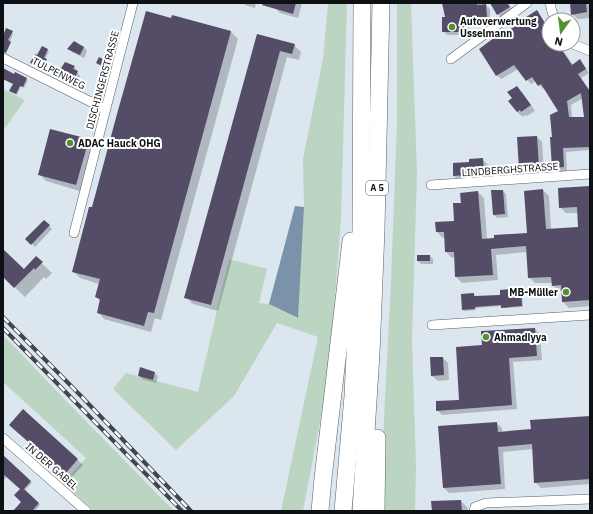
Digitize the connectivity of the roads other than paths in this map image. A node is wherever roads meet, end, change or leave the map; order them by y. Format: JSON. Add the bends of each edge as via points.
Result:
{"nodes":[{"id":1,"x":133,"y":3,"type":"edge"},
{"id":2,"x":362,"y":3,"type":"edge"},
{"id":3,"x":381,"y":3,"type":"edge"},
{"id":4,"x":527,"y":3,"type":"edge"},
{"id":5,"x":3,"y":58,"type":"edge"},
{"id":6,"x":451,"y":60,"type":"dead end"},
{"id":7,"x":105,"y":109,"type":"junction"},
{"id":8,"x":590,"y":174,"type":"edge"},
{"id":9,"x":362,"y":180,"type":"junction"},
{"id":10,"x":431,"y":185,"type":"dead end"},
{"id":11,"x":74,"y":233,"type":"dead end"},
{"id":12,"x":590,"y":315,"type":"edge"},
{"id":13,"x":432,"y":325,"type":"dead end"},
{"id":14,"x":371,"y":354,"type":"junction"},
{"id":15,"x":3,"y":438,"type":"edge"},
{"id":16,"x":323,"y":478,"type":"junction"},
{"id":17,"x":590,"y":499,"type":"edge"},
{"id":18,"x":86,"y":511,"type":"edge"},
{"id":19,"x":315,"y":511,"type":"edge"},
{"id":20,"x":320,"y":511,"type":"edge"},
{"id":21,"x":343,"y":511,"type":"edge"},
{"id":22,"x":361,"y":511,"type":"edge"},
{"id":23,"x":376,"y":511,"type":"edge"},
{"id":24,"x":474,"y":511,"type":"edge"}],
"edges":[{"from":1,"to":7,"type":"street","name":"DISCHINGERSTRASSE"},
{"from":2,"to":9,"type":"highway","number":"A 5"},
{"from":3,"to":14,"type":"highway","number":"A 5"},
{"from":4,"to":6,"type":"street"},
{"from":5,"to":7,"type":"street","name":"TULPENWEG"},
{"from":7,"to":11,"type":"street","name":"DISCHINGERSTRASSE"},
{"from":8,"to":10,"type":"street","name":"LINDBERGHSTRASSE"},
{"from":9,"to":16,"type":"highway","via":[[351,239]]},
{"from":9,"to":21,"type":"highway","number":"A 5","via":[[362,230],[353,396]]},
{"from":12,"to":13,"type":"street"},
{"from":14,"to":22,"type":"highway","number":"A 5"},
{"from":14,"to":23,"type":"highway","number":"A 5","via":[[377,376]]},
{"from":15,"to":18,"type":"street","name":"IN DER GABEL"},
{"from":16,"to":19,"type":"highway"},
{"from":16,"to":20,"type":"highway"},
{"from":17,"to":24,"type":"street","via":[[486,503],[475,507]]}]}
